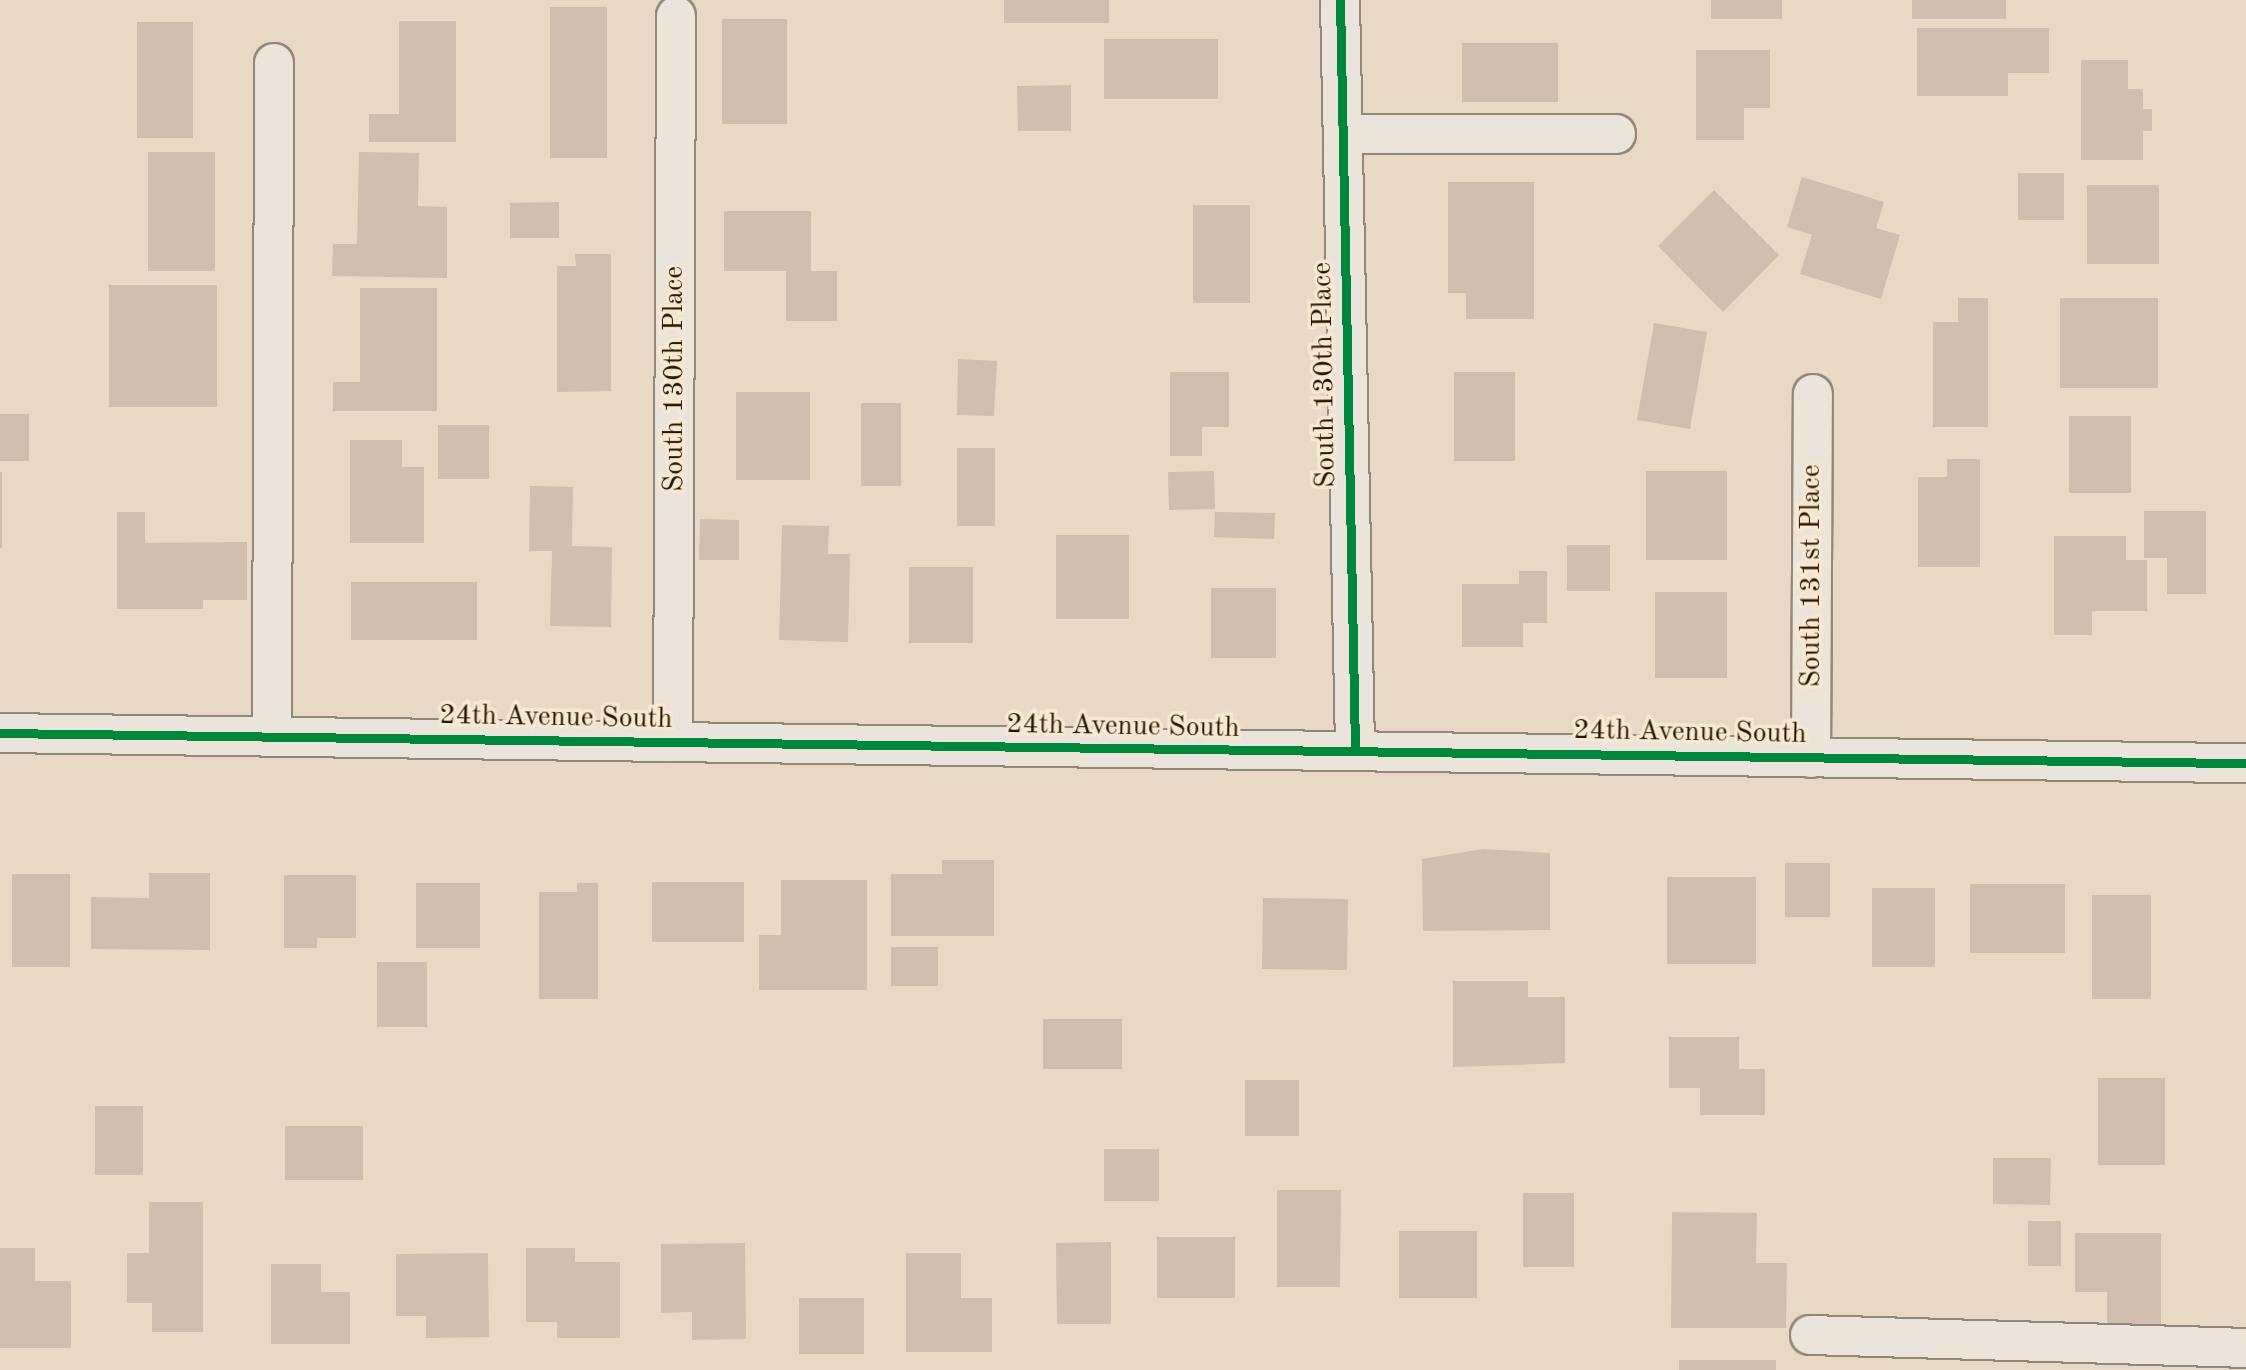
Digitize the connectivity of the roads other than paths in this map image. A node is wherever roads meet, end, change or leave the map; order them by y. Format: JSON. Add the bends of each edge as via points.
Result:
{"nodes":[{"id":1,"x":1340,"y":0,"type":"edge"},
{"id":2,"x":676,"y":16,"type":"dead end"},
{"id":3,"x":274,"y":63,"type":"dead end"},
{"id":4,"x":1343,"y":134,"type":"junction"},
{"id":5,"x":1616,"y":134,"type":"dead end"},
{"id":6,"x":1813,"y":394,"type":"dead end"},
{"id":7,"x":0,"y":733,"type":"edge"},
{"id":8,"x":272,"y":737,"type":"junction"},
{"id":9,"x":673,"y":742,"type":"junction"},
{"id":10,"x":1355,"y":750,"type":"junction"},
{"id":11,"x":1811,"y":758,"type":"junction"},
{"id":12,"x":2246,"y":763,"type":"edge"},
{"id":13,"x":1810,"y":1335,"type":"dead end"},
{"id":14,"x":2246,"y":1348,"type":"edge"}],
"edges":[{"from":1,"to":4,"type":"street","name":"South 130th Place"},
{"from":2,"to":9,"type":"street","name":"South 130th Place"},
{"from":3,"to":8,"type":"street"},
{"from":4,"to":5,"type":"street"},
{"from":4,"to":10,"type":"street","name":"South 130th Place"},
{"from":6,"to":11,"type":"street","name":"South 131st Place"},
{"from":7,"to":8,"type":"street","name":"24th Avenue South"},
{"from":8,"to":9,"type":"street","name":"24th Avenue South"},
{"from":9,"to":10,"type":"street","name":"24th Avenue South"},
{"from":10,"to":11,"type":"street","name":"24th Avenue South"},
{"from":11,"to":12,"type":"street","name":"24th Avenue South"},
{"from":13,"to":14,"type":"street"}]}
